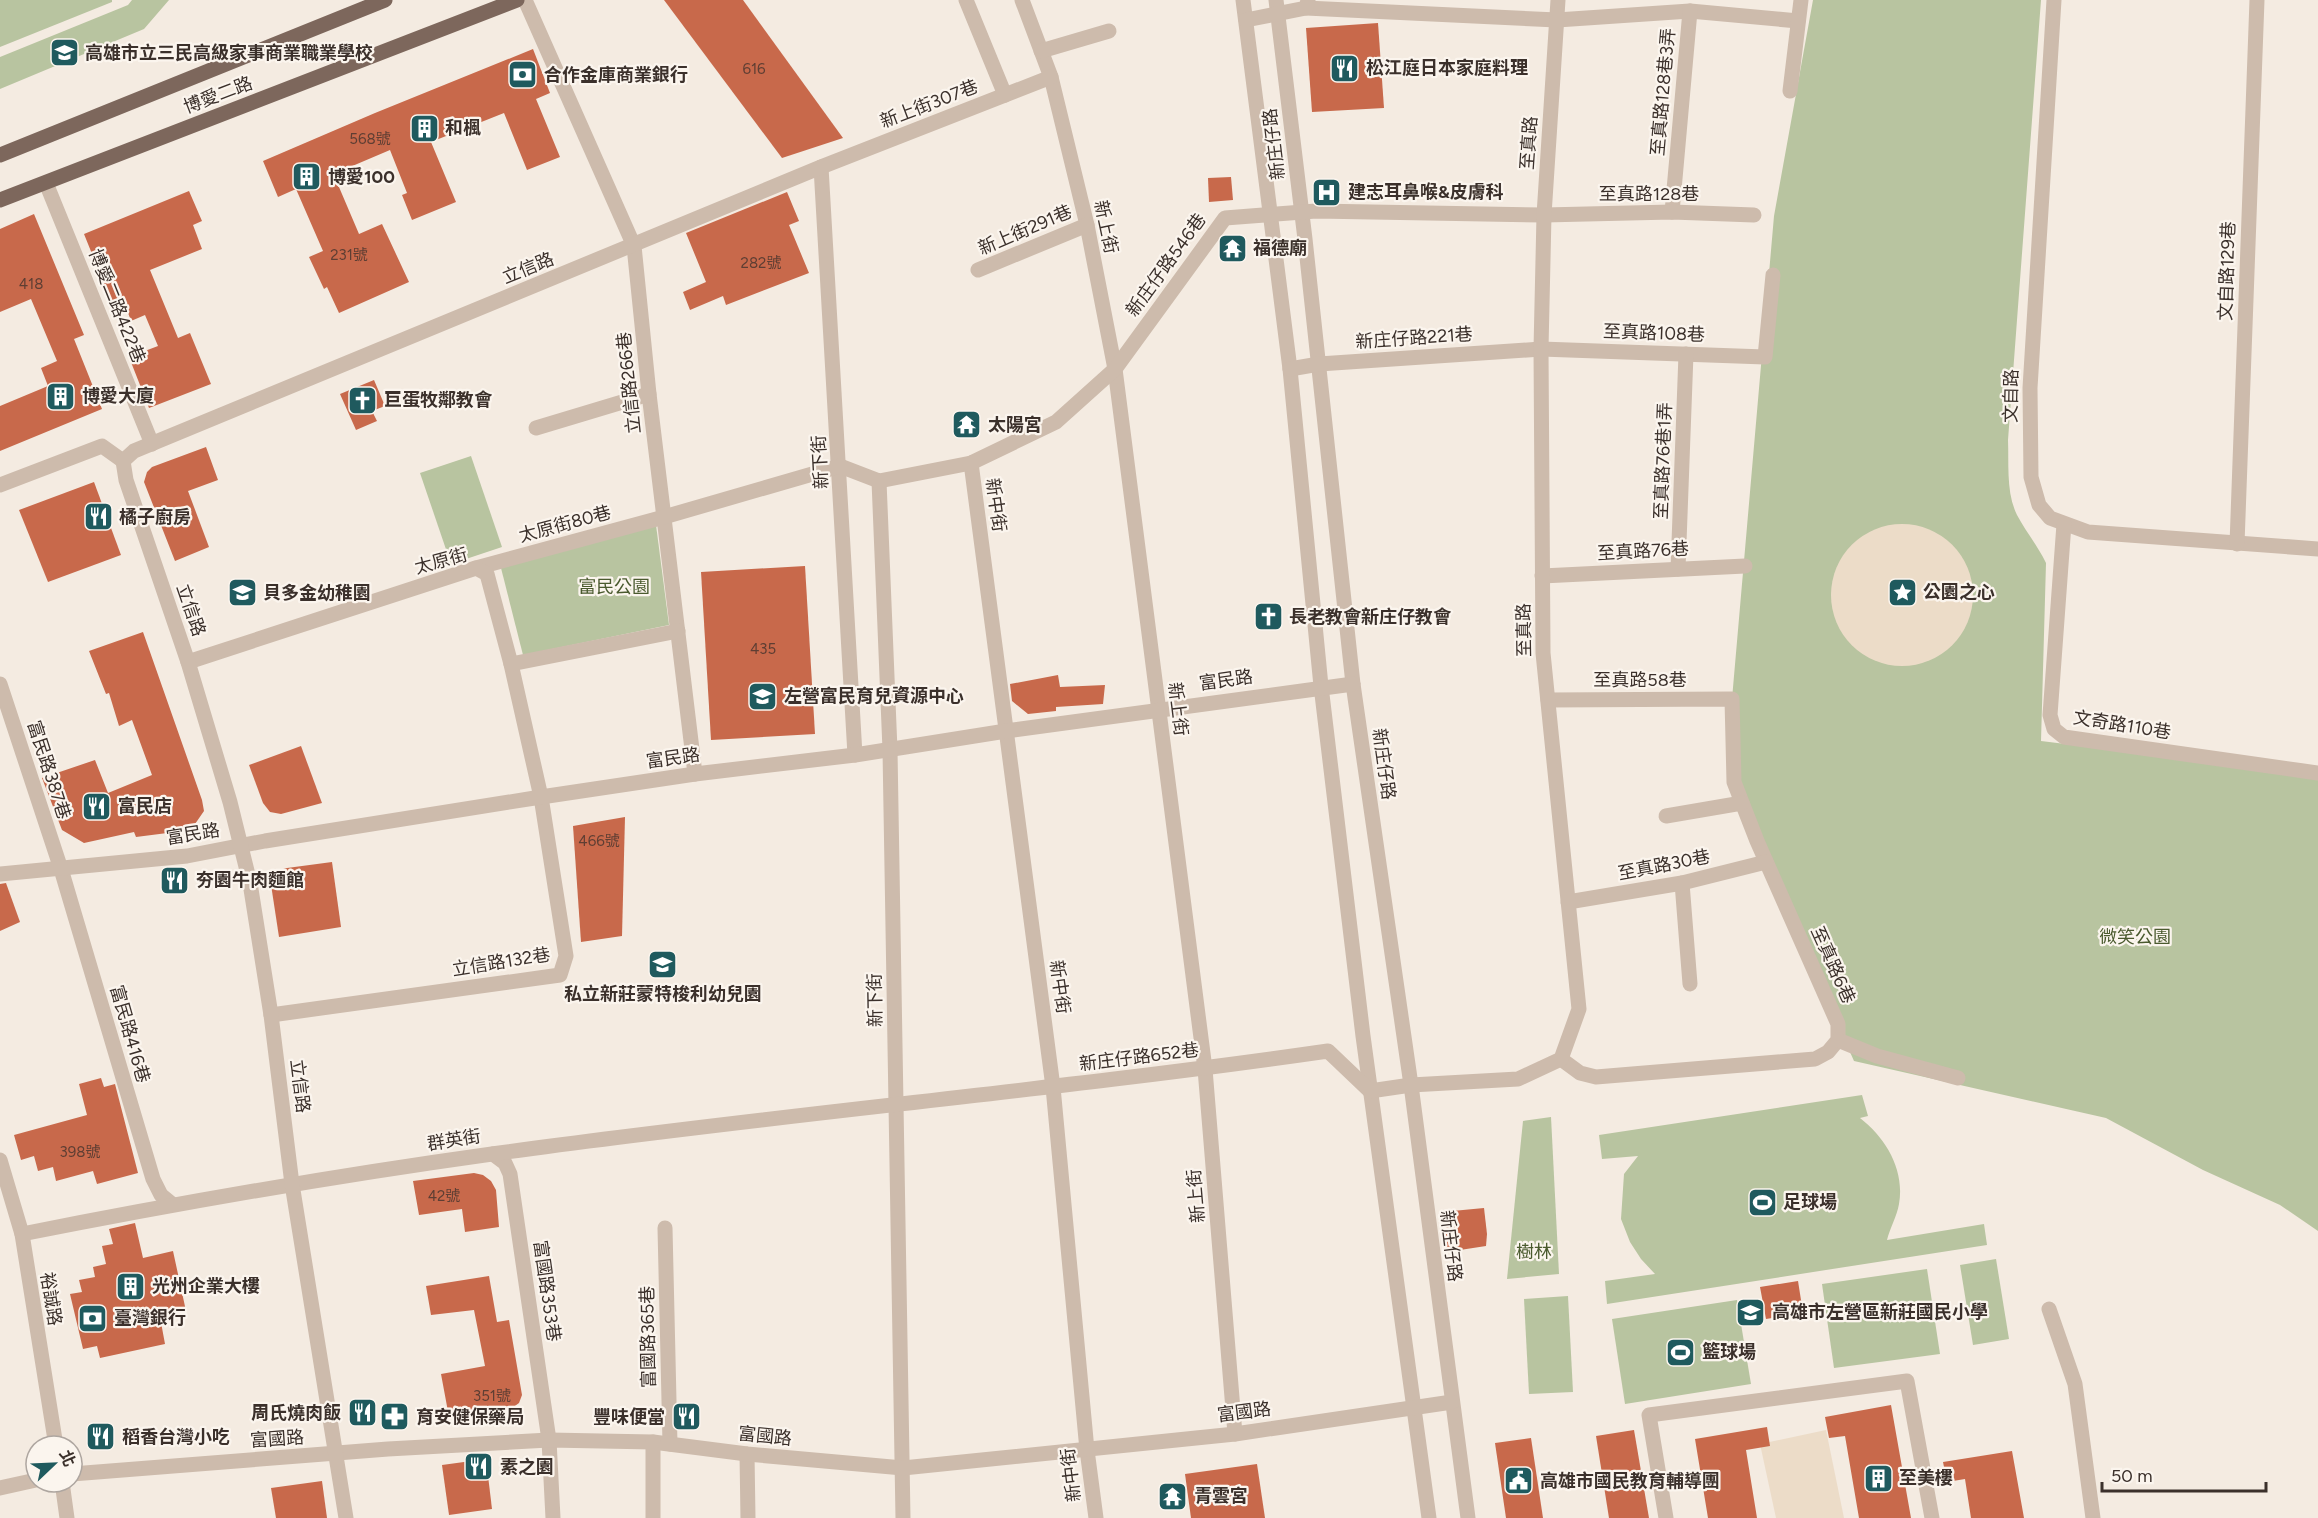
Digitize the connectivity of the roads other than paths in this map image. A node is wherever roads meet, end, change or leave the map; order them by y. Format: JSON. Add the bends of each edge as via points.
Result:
{"nodes":[{"id":1,"x":385,"y":0,"type":"edge"},
{"id":2,"x":517,"y":0,"type":"edge"},
{"id":3,"x":525,"y":0,"type":"edge"},
{"id":4,"x":966,"y":0,"type":"edge"},
{"id":5,"x":1022,"y":0,"type":"edge"},
{"id":6,"x":1243,"y":0,"type":"edge"},
{"id":7,"x":1558,"y":0,"type":"edge"},
{"id":8,"x":1801,"y":0,"type":"edge"},
{"id":9,"x":2054,"y":0,"type":"edge"},
{"id":10,"x":2257,"y":0,"type":"edge"},
{"id":11,"x":1307,"y":4,"type":"edge"},
{"id":12,"x":1277,"y":7,"type":"edge"},
{"id":13,"x":1690,"y":10,"type":"junction"},
{"id":14,"x":1246,"y":20,"type":"junction"},
{"id":15,"x":1557,"y":20,"type":"junction"},
{"id":16,"x":1798,"y":21,"type":"junction"},
{"id":17,"x":1109,"y":31,"type":"dead end"},
{"id":18,"x":1041,"y":51,"type":"junction"},
{"id":19,"x":1051,"y":77,"type":"junction"},
{"id":20,"x":1790,"y":91,"type":"dead end"},
{"id":21,"x":1005,"y":95,"type":"junction"},
{"id":22,"x":0,"y":155,"type":"edge"},
{"id":23,"x":821,"y":167,"type":"junction"},
{"id":24,"x":46,"y":183,"type":"junction"},
{"id":25,"x":0,"y":200,"type":"edge"},
{"id":26,"x":1302,"y":211,"type":"junction"},
{"id":27,"x":1672,"y":212,"type":"junction"},
{"id":28,"x":1270,"y":214,"type":"junction"},
{"id":29,"x":1544,"y":215,"type":"junction"},
{"id":30,"x":1754,"y":215,"type":"dead end"},
{"id":31,"x":1087,"y":225,"type":"junction"},
{"id":32,"x":634,"y":246,"type":"junction"},
{"id":33,"x":978,"y":270,"type":"dead end"},
{"id":34,"x":1773,"y":275,"type":"dead end"},
{"id":35,"x":1541,"y":349,"type":"junction"},
{"id":36,"x":1686,"y":354,"type":"junction"},
{"id":37,"x":1319,"y":364,"type":"junction"},
{"id":38,"x":1115,"y":369,"type":"junction"},
{"id":39,"x":1290,"y":369,"type":"junction"},
{"id":40,"x":650,"y":394,"type":"junction"},
{"id":41,"x":536,"y":428,"type":"dead end"},
{"id":42,"x":152,"y":444,"type":"junction"},
{"id":43,"x":123,"y":461,"type":"junction"},
{"id":44,"x":971,"y":463,"type":"junction"},
{"id":45,"x":840,"y":466,"type":"junction"},
{"id":46,"x":879,"y":481,"type":"junction"},
{"id":47,"x":0,"y":485,"type":"edge"},
{"id":48,"x":664,"y":517,"type":"junction"},
{"id":49,"x":2064,"y":524,"type":"junction"},
{"id":50,"x":2236,"y":544,"type":"junction"},
{"id":51,"x":2318,"y":549,"type":"edge"},
{"id":52,"x":1745,"y":566,"type":"dead end"},
{"id":53,"x":476,"y":568,"type":"junction"},
{"id":54,"x":1678,"y":569,"type":"junction"},
{"id":55,"x":1542,"y":576,"type":"junction"},
{"id":56,"x":678,"y":631,"type":"junction"},
{"id":57,"x":188,"y":662,"type":"junction"},
{"id":58,"x":510,"y":664,"type":"junction"},
{"id":59,"x":0,"y":684,"type":"edge"},
{"id":60,"x":1353,"y":684,"type":"junction"},
{"id":61,"x":1321,"y":686,"type":"junction"},
{"id":62,"x":1732,"y":699,"type":"joint"},
{"id":63,"x":1548,"y":700,"type":"junction"},
{"id":64,"x":1159,"y":709,"type":"junction"},
{"id":65,"x":1006,"y":731,"type":"junction"},
{"id":66,"x":890,"y":750,"type":"junction"},
{"id":67,"x":855,"y":755,"type":"junction"},
{"id":68,"x":2318,"y":773,"type":"edge"},
{"id":69,"x":695,"y":774,"type":"junction"},
{"id":70,"x":541,"y":797,"type":"junction"},
{"id":71,"x":1742,"y":803,"type":"junction"},
{"id":72,"x":1666,"y":816,"type":"dead end"},
{"id":73,"x":241,"y":846,"type":"junction"},
{"id":74,"x":1766,"y":862,"type":"junction"},
{"id":75,"x":61,"y":869,"type":"junction"},
{"id":76,"x":0,"y":874,"type":"edge"},
{"id":77,"x":1682,"y":883,"type":"junction"},
{"id":78,"x":1568,"y":902,"type":"junction"},
{"id":79,"x":1690,"y":984,"type":"dead end"},
{"id":80,"x":271,"y":1015,"type":"junction"},
{"id":81,"x":1838,"y":1040,"type":"junction"},
{"id":82,"x":1561,"y":1059,"type":"junction"},
{"id":83,"x":1205,"y":1069,"type":"junction"},
{"id":84,"x":1958,"y":1078,"type":"dead end"},
{"id":85,"x":1411,"y":1084,"type":"junction"},
{"id":86,"x":1053,"y":1087,"type":"junction"},
{"id":87,"x":1370,"y":1091,"type":"junction"},
{"id":88,"x":896,"y":1106,"type":"junction"},
{"id":89,"x":494,"y":1154,"type":"junction"},
{"id":90,"x":0,"y":1160,"type":"edge"},
{"id":91,"x":292,"y":1184,"type":"junction"},
{"id":92,"x":172,"y":1204,"type":"junction"},
{"id":93,"x":665,"y":1228,"type":"dead end"},
{"id":94,"x":22,"y":1234,"type":"junction"},
{"id":95,"x":2049,"y":1309,"type":"dead end"},
{"id":96,"x":1452,"y":1402,"type":"junction"},
{"id":97,"x":1415,"y":1408,"type":"junction"},
{"id":98,"x":54,"y":1434,"type":"edge"},
{"id":99,"x":1235,"y":1434,"type":"junction"},
{"id":100,"x":549,"y":1440,"type":"junction"},
{"id":101,"x":653,"y":1442,"type":"junction"},
{"id":102,"x":670,"y":1444,"type":"junction"},
{"id":103,"x":1087,"y":1450,"type":"junction"},
{"id":104,"x":335,"y":1453,"type":"junction"},
{"id":105,"x":747,"y":1454,"type":"junction"},
{"id":106,"x":903,"y":1468,"type":"junction"},
{"id":107,"x":84,"y":1473,"type":"edge"},
{"id":108,"x":24,"y":1483,"type":"edge"},
{"id":109,"x":0,"y":1488,"type":"edge"},
{"id":110,"x":64,"y":1494,"type":"edge"},
{"id":111,"x":67,"y":1518,"type":"edge"},
{"id":112,"x":346,"y":1518,"type":"edge"},
{"id":113,"x":553,"y":1518,"type":"edge"},
{"id":114,"x":653,"y":1518,"type":"edge"},
{"id":115,"x":748,"y":1518,"type":"edge"},
{"id":116,"x":903,"y":1518,"type":"edge"},
{"id":117,"x":1096,"y":1518,"type":"edge"},
{"id":118,"x":1429,"y":1518,"type":"edge"},
{"id":119,"x":1468,"y":1518,"type":"edge"},
{"id":120,"x":1666,"y":1518,"type":"edge"},
{"id":121,"x":1932,"y":1518,"type":"edge"},
{"id":122,"x":2093,"y":1518,"type":"edge"}],
"edges":[{"from":1,"to":22,"type":"main road","name":"博愛二路"},
{"from":2,"to":24,"type":"main road","name":"博愛二路"},
{"from":3,"to":32,"type":"street","name":"立信路266巷"},
{"from":4,"to":21,"type":"street"},
{"from":5,"to":18,"type":"street","name":"新上街"},
{"from":6,"to":14,"type":"street","name":"新庄仔路"},
{"from":7,"to":15,"type":"street","name":"至真路"},
{"from":8,"to":16,"type":"street"},
{"from":9,"to":49,"type":"street","name":"文自路","via":[[2030,388],[2031,477],[2039,505],[2050,518]]},
{"from":10,"to":50,"type":"street","name":"文自路129巷"},
{"from":11,"to":12,"type":"street"},
{"from":11,"to":15,"type":"street"},
{"from":12,"to":14,"type":"street"},
{"from":12,"to":26,"type":"street","name":"新庄仔路"},
{"from":13,"to":15,"type":"street"},
{"from":13,"to":16,"type":"street"},
{"from":13,"to":27,"type":"street","name":"至真路128巷3弄"},
{"from":14,"to":28,"type":"street","name":"新庄仔路"},
{"from":15,"to":29,"type":"street","name":"至真路"},
{"from":16,"to":20,"type":"street"},
{"from":17,"to":18,"type":"street"},
{"from":18,"to":19,"type":"street","name":"新上街"},
{"from":19,"to":21,"type":"street","name":"新上街307巷"},
{"from":19,"to":31,"type":"street","name":"新上街"},
{"from":21,"to":23,"type":"street","name":"新上街307巷"},
{"from":23,"to":32,"type":"street","name":"立信路"},
{"from":23,"to":45,"type":"street","name":"新下街"},
{"from":24,"to":25,"type":"main road","name":"博愛二路"},
{"from":24,"to":42,"type":"street","name":"博愛二路422巷"},
{"from":26,"to":28,"type":"street","name":"新庄仔路546巷"},
{"from":26,"to":29,"type":"street","name":"至真路128巷"},
{"from":26,"to":37,"type":"street","name":"新庄仔路"},
{"from":27,"to":29,"type":"street","name":"至真路128巷"},
{"from":27,"to":30,"type":"street","name":"至真路128巷"},
{"from":28,"to":38,"type":"street","name":"新庄仔路546巷","via":[[1225,218]]},
{"from":28,"to":39,"type":"street","name":"新庄仔路"},
{"from":29,"to":35,"type":"street","name":"至真路"},
{"from":31,"to":33,"type":"street","name":"新上街291巷"},
{"from":31,"to":38,"type":"street","name":"新上街"},
{"from":32,"to":40,"type":"street","name":"立信路266巷"},
{"from":32,"to":42,"type":"street","name":"立信路"},
{"from":34,"to":36,"type":"street","name":"至真路108巷","via":[[1765,357]]},
{"from":35,"to":36,"type":"street","name":"至真路108巷"},
{"from":35,"to":37,"type":"street","name":"新庄仔路221巷"},
{"from":35,"to":55,"type":"street","name":"至真路"},
{"from":36,"to":54,"type":"street","name":"至真路76巷1弄"},
{"from":37,"to":39,"type":"street","name":"新庄仔路221巷"},
{"from":37,"to":60,"type":"street","name":"新庄仔路"},
{"from":38,"to":44,"type":"street","name":"新庄仔路546巷","via":[[1056,422]]},
{"from":38,"to":64,"type":"street","name":"新上街"},
{"from":39,"to":61,"type":"street","name":"新庄仔路"},
{"from":40,"to":41,"type":"street"},
{"from":40,"to":48,"type":"street","name":"立信路266巷"},
{"from":42,"to":43,"type":"street","name":"立信路","via":[[134,451]]},
{"from":43,"to":47,"type":"street","via":[[102,446]]},
{"from":43,"to":57,"type":"street","name":"立信路"},
{"from":44,"to":46,"type":"street","name":"新庄仔路546巷"},
{"from":44,"to":65,"type":"street","name":"新中街"},
{"from":45,"to":46,"type":"street"},
{"from":45,"to":48,"type":"street","name":"太原街80巷"},
{"from":45,"to":67,"type":"street","name":"新下街"},
{"from":46,"to":66,"type":"street","name":"新下街"},
{"from":48,"to":53,"type":"street","name":"太原街80巷"},
{"from":48,"to":56,"type":"street","name":"立信路266巷"},
{"from":49,"to":50,"type":"street","name":"文自路","via":[[2088,532]]},
{"from":49,"to":68,"type":"street","name":"文奇路110巷","via":[[2050,715],[2054,729],[2064,737]]},
{"from":50,"to":51,"type":"street","name":"文自路"},
{"from":52,"to":54,"type":"street","name":"至真路76巷"},
{"from":53,"to":57,"type":"street","name":"太原街"},
{"from":53,"to":58,"type":"street","name":"太原街","via":[[487,574]]},
{"from":54,"to":55,"type":"street","name":"至真路76巷"},
{"from":55,"to":63,"type":"street","name":"至真路"},
{"from":56,"to":58,"type":"street"},
{"from":56,"to":69,"type":"street","name":"立信路266巷"},
{"from":57,"to":73,"type":"street","name":"立信路"},
{"from":58,"to":70,"type":"street","name":"太原街"},
{"from":59,"to":75,"type":"street","name":"富民路387巷"},
{"from":60,"to":61,"type":"street","name":"富民路"},
{"from":60,"to":85,"type":"street","name":"新庄仔路"},
{"from":61,"to":64,"type":"street","name":"富民路"},
{"from":61,"to":87,"type":"street","name":"新庄仔路"},
{"from":62,"to":63,"type":"street","name":"至真路58巷"},
{"from":62,"to":71,"type":"street","name":"至真路6巷","via":[[1734,782]]},
{"from":63,"to":78,"type":"street","name":"至真路"},
{"from":64,"to":65,"type":"street","name":"富民路"},
{"from":64,"to":83,"type":"street","name":"新上街"},
{"from":65,"to":66,"type":"street","name":"富民路"},
{"from":65,"to":86,"type":"street","name":"新中街"},
{"from":66,"to":67,"type":"street","name":"富民路"},
{"from":66,"to":88,"type":"street","name":"新下街"},
{"from":67,"to":69,"type":"street","name":"富民路"},
{"from":69,"to":70,"type":"street","name":"富民路"},
{"from":70,"to":73,"type":"street","name":"富民路"},
{"from":70,"to":80,"type":"street","name":"立信路132巷","via":[[566,956],[560,975]]},
{"from":71,"to":72,"type":"street"},
{"from":71,"to":74,"type":"street","name":"至真路6巷"},
{"from":73,"to":75,"type":"street","name":"富民路","via":[[187,856]]},
{"from":73,"to":80,"type":"street","name":"立信路"},
{"from":74,"to":77,"type":"street","name":"至真路30巷"},
{"from":74,"to":81,"type":"street","name":"至真路6巷","via":[[1838,1024]]},
{"from":75,"to":76,"type":"street","name":"富民路"},
{"from":75,"to":92,"type":"street","name":"富民路416巷","via":[[153,1179],[161,1195]]},
{"from":77,"to":78,"type":"street","name":"至真路30巷"},
{"from":77,"to":79,"type":"street"},
{"from":78,"to":82,"type":"street","name":"至真路","via":[[1579,1009]]},
{"from":80,"to":91,"type":"street","name":"立信路"},
{"from":81,"to":82,"type":"street","via":[[1815,1059],[1596,1077],[1580,1073]]},
{"from":81,"to":84,"type":"street","via":[[1878,1056]]},
{"from":82,"to":85,"type":"street","via":[[1518,1079]]},
{"from":83,"to":86,"type":"street","name":"新庄仔路652巷"},
{"from":83,"to":87,"type":"street","name":"新庄仔路652巷","via":[[1328,1051]]},
{"from":83,"to":99,"type":"street","name":"新上街"},
{"from":85,"to":87,"type":"street"},
{"from":85,"to":96,"type":"street","name":"新庄仔路"},
{"from":86,"to":88,"type":"street","name":"新庄仔路652巷"},
{"from":86,"to":103,"type":"street","name":"新中街"},
{"from":87,"to":97,"type":"street","name":"新庄仔路"},
{"from":88,"to":89,"type":"street","name":"群英街"},
{"from":88,"to":106,"type":"street","name":"新下街"},
{"from":89,"to":91,"type":"street","name":"群英街"},
{"from":89,"to":100,"type":"street","name":"富國路353巷","via":[[510,1174]]},
{"from":90,"to":94,"type":"street","name":"裕誠路"},
{"from":91,"to":92,"type":"street","name":"群英街"},
{"from":91,"to":104,"type":"street","name":"立信路"},
{"from":92,"to":94,"type":"street","name":"群英街"},
{"from":93,"to":102,"type":"street","name":"富國路365巷"},
{"from":94,"to":98,"type":"street","name":"裕誠路"},
{"from":95,"to":122,"type":"street","via":[[2075,1384]]},
{"from":96,"to":97,"type":"street","name":"富國路"},
{"from":96,"to":119,"type":"street","name":"新庄仔路"},
{"from":97,"to":99,"type":"street","name":"富國路"},
{"from":97,"to":118,"type":"street","name":"新庄仔路"},
{"from":99,"to":103,"type":"street","name":"富國路"},
{"from":100,"to":101,"type":"street","name":"富國路"},
{"from":100,"to":104,"type":"street","name":"富國路"},
{"from":100,"to":113,"type":"street","name":"富國路353巷"},
{"from":101,"to":102,"type":"street","name":"富國路"},
{"from":101,"to":114,"type":"street"},
{"from":102,"to":105,"type":"street","name":"富國路"},
{"from":103,"to":106,"type":"street","name":"富國路"},
{"from":103,"to":117,"type":"street","name":"新中街"},
{"from":104,"to":107,"type":"street","name":"富國路"},
{"from":104,"to":112,"type":"street","name":"立信路"},
{"from":105,"to":106,"type":"street","name":"富國路"},
{"from":105,"to":115,"type":"street"},
{"from":106,"to":116,"type":"street","name":"新下街"},
{"from":108,"to":109,"type":"street"},
{"from":110,"to":111,"type":"street"},
{"from":120,"to":121,"type":"street","via":[[1648,1415],[1906,1382]]}]}
